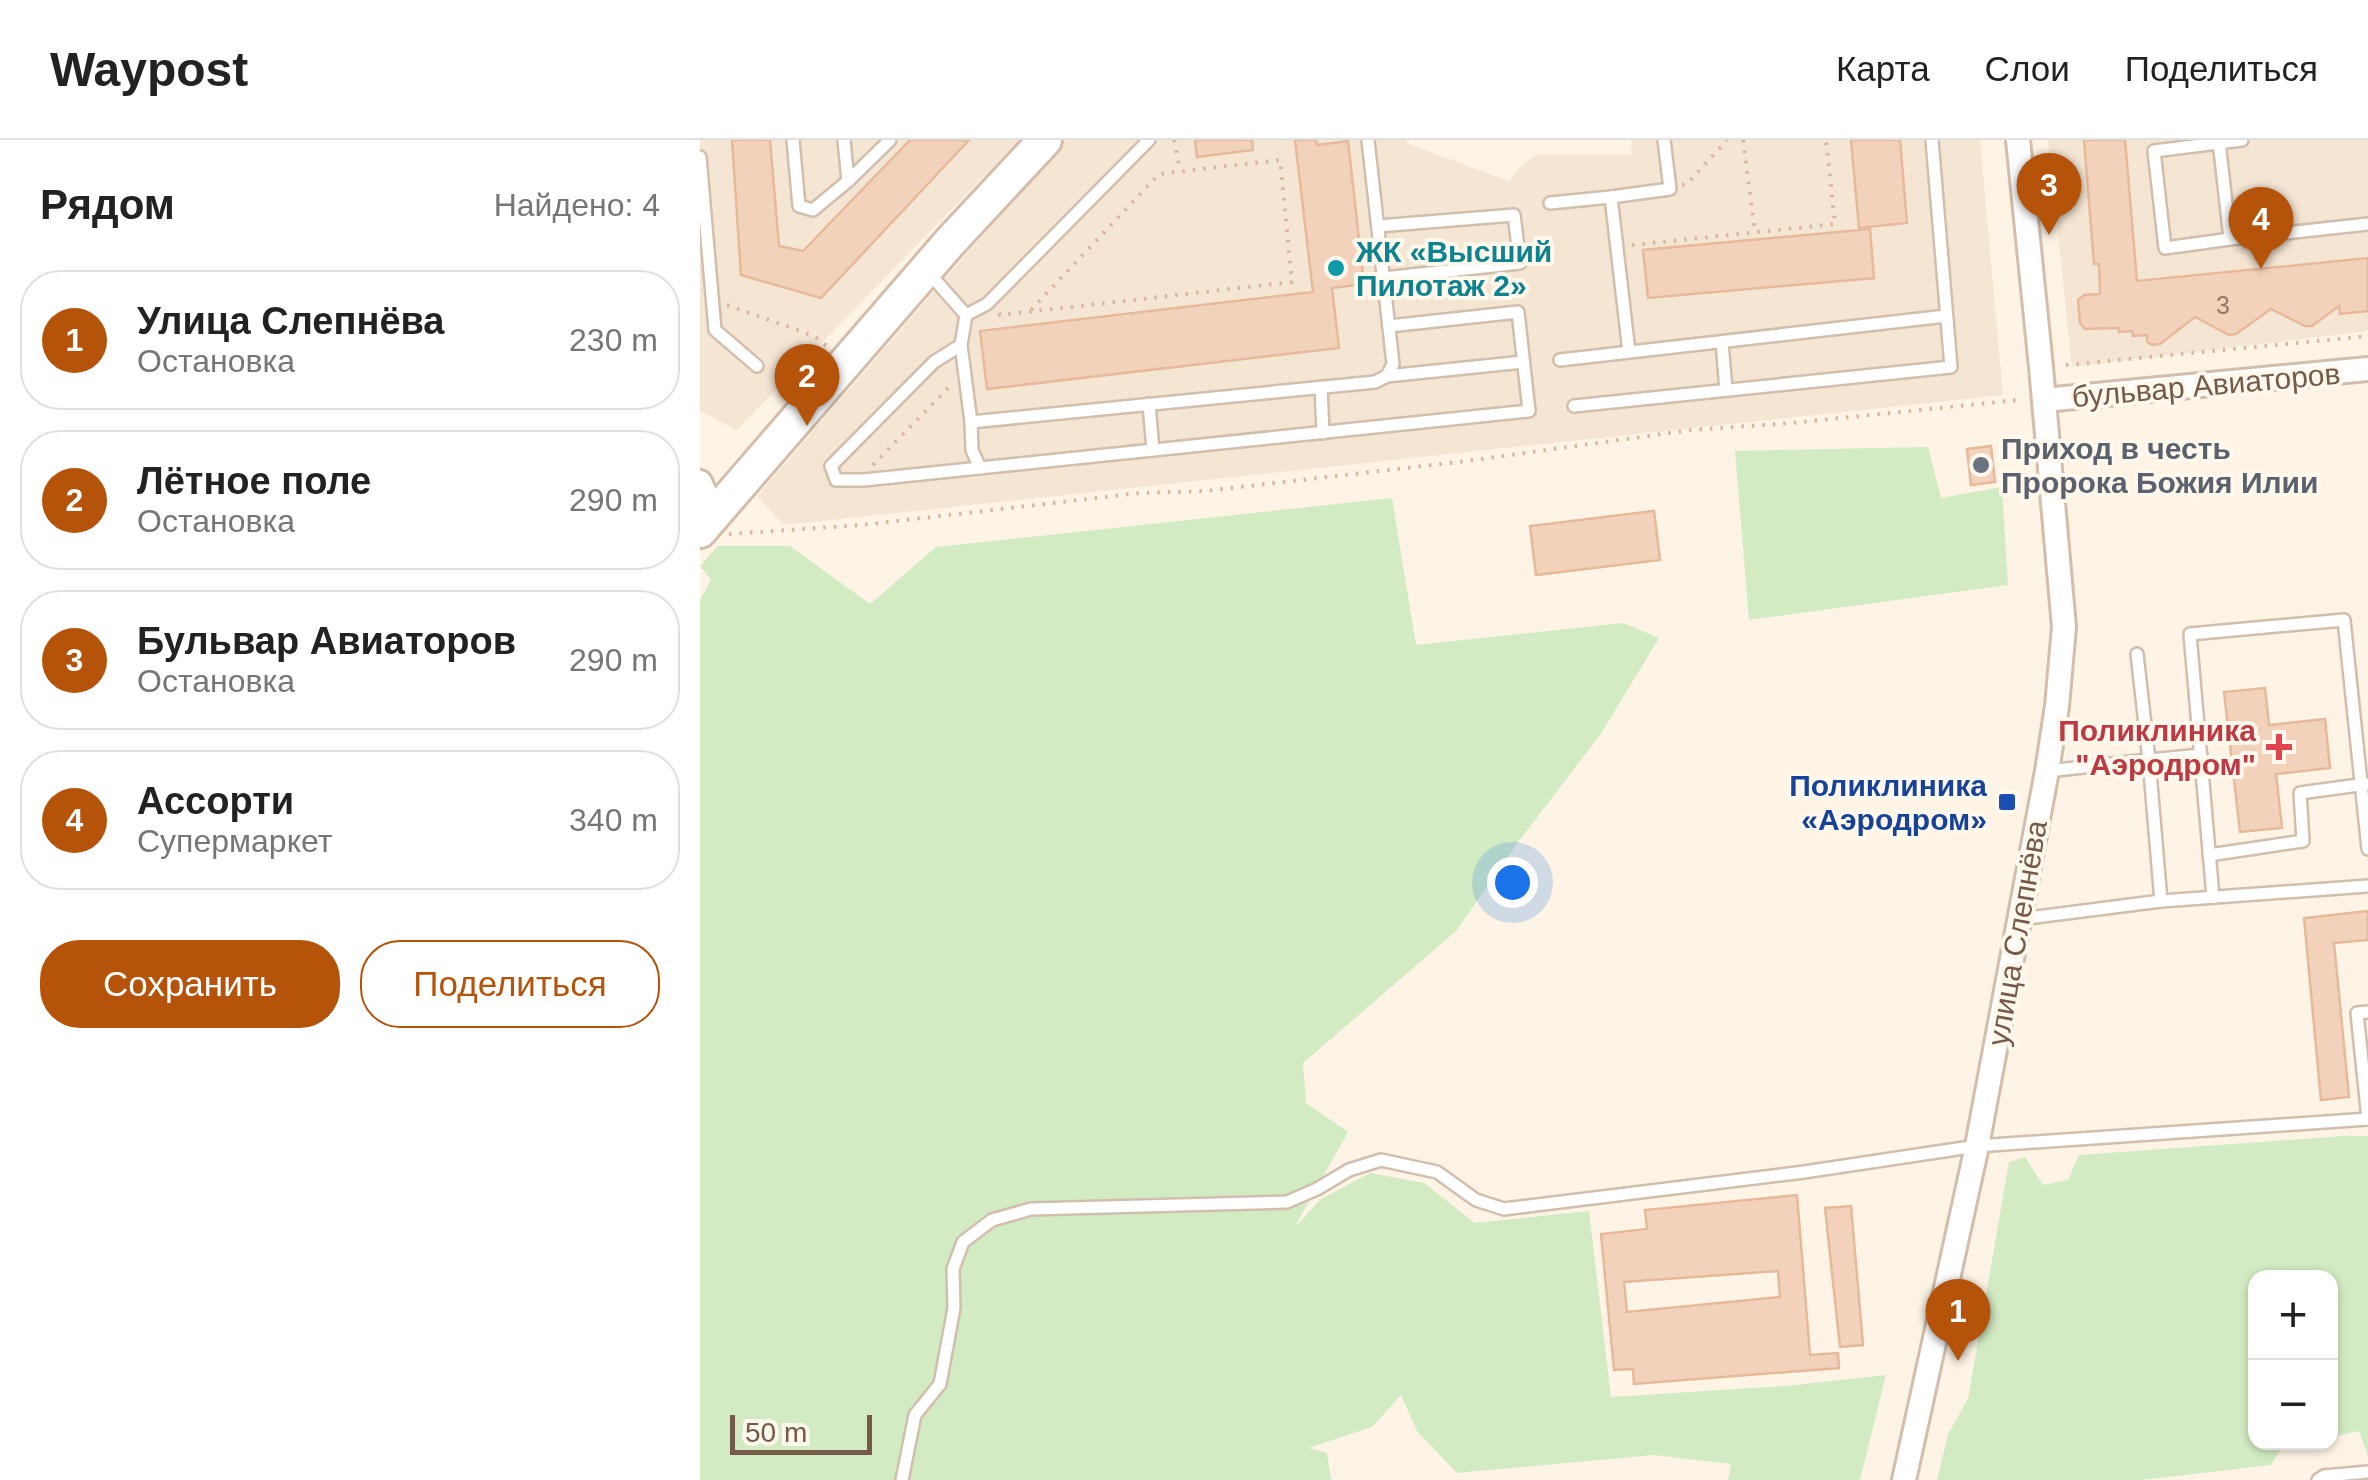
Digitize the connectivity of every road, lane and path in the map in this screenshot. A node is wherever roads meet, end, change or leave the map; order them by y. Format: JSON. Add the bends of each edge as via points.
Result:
{"nodes":[{"id":1,"x":793,"y":140,"type":"edge"},
{"id":2,"x":844,"y":140,"type":"edge"},
{"id":3,"x":890,"y":140,"type":"edge"},
{"id":4,"x":1046,"y":140,"type":"edge"},
{"id":5,"x":1149,"y":140,"type":"edge"},
{"id":6,"x":1174,"y":140,"type":"edge"},
{"id":7,"x":1368,"y":140,"type":"edge"},
{"id":8,"x":1664,"y":140,"type":"edge"},
{"id":9,"x":1727,"y":140,"type":"edge"},
{"id":10,"x":1743,"y":140,"type":"edge"},
{"id":11,"x":1826,"y":140,"type":"edge"},
{"id":12,"x":1932,"y":140,"type":"edge"},
{"id":13,"x":2018,"y":140,"type":"edge"},
{"id":14,"x":2242,"y":140,"type":"edge"},
{"id":15,"x":2219,"y":141,"type":"edge"},
{"id":16,"x":700,"y":157,"type":"edge"},
{"id":17,"x":1180,"y":171,"type":"junction"},
{"id":18,"x":848,"y":181,"type":"junction"},
{"id":19,"x":1670,"y":189,"type":"junction"},
{"id":20,"x":1611,"y":196,"type":"junction"},
{"id":21,"x":1550,"y":203,"type":"dead end"},
{"id":22,"x":2368,"y":224,"type":"edge"},
{"id":23,"x":1378,"y":226,"type":"junction"},
{"id":24,"x":1754,"y":232,"type":"junction"},
{"id":25,"x":2230,"y":239,"type":"junction"},
{"id":26,"x":1617,"y":246,"type":"junction"},
{"id":27,"x":926,"y":270,"type":"junction"},
{"id":28,"x":1384,"y":278,"type":"junction"},
{"id":29,"x":713,"y":301,"type":"junction"},
{"id":30,"x":987,"y":304,"type":"junction"},
{"id":31,"x":1030,"y":311,"type":"junction"},
{"id":32,"x":966,"y":315,"type":"junction"},
{"id":33,"x":1946,"y":316,"type":"junction"},
{"id":34,"x":1389,"y":326,"type":"junction"},
{"id":35,"x":2368,"y":336,"type":"edge"},
{"id":36,"x":1722,"y":342,"type":"junction"},
{"id":37,"x":960,"y":345,"type":"junction"},
{"id":38,"x":1630,"y":352,"type":"junction"},
{"id":39,"x":1560,"y":360,"type":"dead end"},
{"id":40,"x":846,"y":361,"type":"junction"},
{"id":41,"x":1523,"y":362,"type":"junction"},
{"id":42,"x":2066,"y":365,"type":"dead end"},
{"id":43,"x":757,"y":366,"type":"dead end"},
{"id":44,"x":2368,"y":369,"type":"edge"},
{"id":45,"x":964,"y":372,"type":"junction"},
{"id":46,"x":1387,"y":376,"type":"junction"},
{"id":47,"x":1320,"y":388,"type":"junction"},
{"id":48,"x":1726,"y":390,"type":"junction"},
{"id":49,"x":2018,"y":400,"type":"dead end"},
{"id":50,"x":2044,"y":400,"type":"junction"},
{"id":51,"x":1149,"y":404,"type":"junction"},
{"id":52,"x":1574,"y":406,"type":"dead end"},
{"id":53,"x":970,"y":422,"type":"junction"},
{"id":54,"x":1323,"y":433,"type":"junction"},
{"id":55,"x":1154,"y":450,"type":"junction"},
{"id":56,"x":980,"y":468,"type":"junction"},
{"id":57,"x":858,"y":480,"type":"junction"},
{"id":58,"x":700,"y":482,"type":"edge"},
{"id":59,"x":712,"y":526,"type":"edge"},
{"id":60,"x":2137,"y":654,"type":"dead end"},
{"id":61,"x":2201,"y":755,"type":"junction"},
{"id":62,"x":2149,"y":760,"type":"junction"},
{"id":63,"x":2047,"y":771,"type":"junction"},
{"id":64,"x":2365,"y":784,"type":"edge"},
{"id":65,"x":2368,"y":849,"type":"edge"},
{"id":66,"x":2209,"y":855,"type":"junction"},
{"id":67,"x":2368,"y":886,"type":"edge"},
{"id":68,"x":2213,"y":897,"type":"junction"},
{"id":69,"x":2160,"y":901,"type":"junction"},
{"id":70,"x":2020,"y":919,"type":"junction"},
{"id":71,"x":2368,"y":1012,"type":"edge"},
{"id":72,"x":2368,"y":1119,"type":"edge"},
{"id":73,"x":1978,"y":1146,"type":"junction"},
{"id":74,"x":2368,"y":1472,"type":"edge"},
{"id":75,"x":902,"y":1480,"type":"edge"},
{"id":76,"x":1904,"y":1480,"type":"edge"},
{"id":77,"x":2318,"y":1480,"type":"edge"}],
"edges":[{"from":1,"to":18,"type":"lane","via":[[799,206],[813,210]]},
{"from":2,"to":18,"type":"lane"},
{"from":3,"to":18,"type":"lane"},
{"from":4,"to":27,"type":"street"},
{"from":5,"to":30,"type":"lane"},
{"from":6,"to":17,"type":"path"},
{"from":7,"to":23,"type":"lane"},
{"from":8,"to":19,"type":"lane"},
{"from":9,"to":19,"type":"path","via":[[1687,184]]},
{"from":10,"to":24,"type":"path"},
{"from":11,"to":24,"type":"path","via":[[1835,224]]},
{"from":12,"to":33,"type":"lane"},
{"from":13,"to":50,"type":"street","name":"улица Слепнёва"},
{"from":14,"to":15,"type":"lane"},
{"from":15,"to":25,"type":"lane"},
{"from":15,"to":25,"type":"lane","via":[[2154,152],[2165,248]]},
{"from":16,"to":29,"type":"lane"},
{"from":17,"to":31,"type":"path","via":[[1159,174]]},
{"from":17,"to":31,"type":"path","via":[[1280,160],[1292,282]]},
{"from":19,"to":20,"type":"lane"},
{"from":20,"to":21,"type":"lane"},
{"from":20,"to":26,"type":"lane"},
{"from":22,"to":25,"type":"lane"},
{"from":23,"to":28,"type":"lane"},
{"from":23,"to":28,"type":"lane","via":[[1514,215],[1520,263]]},
{"from":24,"to":26,"type":"path"},
{"from":26,"to":38,"type":"lane"},
{"from":27,"to":32,"type":"lane"},
{"from":27,"to":40,"type":"street"},
{"from":28,"to":34,"type":"lane"},
{"from":29,"to":40,"type":"path","via":[[814,336]]},
{"from":29,"to":43,"type":"lane","via":[[716,330]]},
{"from":30,"to":31,"type":"path","via":[[1000,314]]},
{"from":30,"to":32,"type":"lane"},
{"from":32,"to":37,"type":"lane"},
{"from":33,"to":36,"type":"lane"},
{"from":33,"to":48,"type":"lane","via":[[1951,367]]},
{"from":34,"to":41,"type":"lane","via":[[1518,312]]},
{"from":34,"to":46,"type":"lane","via":[[1393,364]]},
{"from":35,"to":42,"type":"path"},
{"from":36,"to":38,"type":"lane"},
{"from":36,"to":48,"type":"lane"},
{"from":37,"to":45,"type":"lane"},
{"from":37,"to":57,"type":"lane","via":[[934,362],[831,466],[836,480]]},
{"from":38,"to":39,"type":"lane"},
{"from":40,"to":59,"type":"street"},
{"from":41,"to":46,"type":"lane"},
{"from":41,"to":54,"type":"lane","via":[[1529,412]]},
{"from":44,"to":50,"type":"street","name":"бульвар Авиаторов"},
{"from":45,"to":53,"type":"lane"},
{"from":45,"to":57,"type":"path"},
{"from":46,"to":47,"type":"lane"},
{"from":47,"to":51,"type":"lane"},
{"from":47,"to":54,"type":"lane"},
{"from":48,"to":52,"type":"lane"},
{"from":49,"to":59,"type":"path","via":[[1692,430],[1467,461],[880,523]]},
{"from":50,"to":63,"type":"street","name":"улица Слепнёва","via":[[2064,627]]},
{"from":51,"to":53,"type":"lane"},
{"from":51,"to":55,"type":"lane"},
{"from":53,"to":56,"type":"lane"},
{"from":54,"to":55,"type":"lane"},
{"from":55,"to":56,"type":"lane"},
{"from":56,"to":57,"type":"lane"},
{"from":58,"to":59,"type":"street"},
{"from":60,"to":62,"type":"lane"},
{"from":61,"to":62,"type":"lane"},
{"from":61,"to":64,"type":"lane","via":[[2190,634],[2344,620]]},
{"from":61,"to":66,"type":"lane"},
{"from":62,"to":63,"type":"lane"},
{"from":62,"to":69,"type":"lane"},
{"from":63,"to":70,"type":"street","name":"улица Слепнёва"},
{"from":64,"to":65,"type":"lane"},
{"from":64,"to":66,"type":"lane","via":[[2300,793],[2303,841]]},
{"from":66,"to":68,"type":"lane"},
{"from":67,"to":68,"type":"lane"},
{"from":68,"to":69,"type":"lane"},
{"from":69,"to":70,"type":"lane"},
{"from":70,"to":73,"type":"street","name":"улица Слепнёва"},
{"from":71,"to":72,"type":"lane","via":[[2358,1013]]},
{"from":72,"to":73,"type":"lane"},
{"from":73,"to":75,"type":"lane","via":[[1504,1208],[1476,1200],[1437,1172],[1381,1160],[1288,1202],[1031,1209],[992,1220],[964,1242],[953,1268],[954,1308],[940,1384],[915,1415]]},
{"from":73,"to":76,"type":"street","name":"улица Слепнёва"},
{"from":74,"to":77,"type":"lane"}]}
